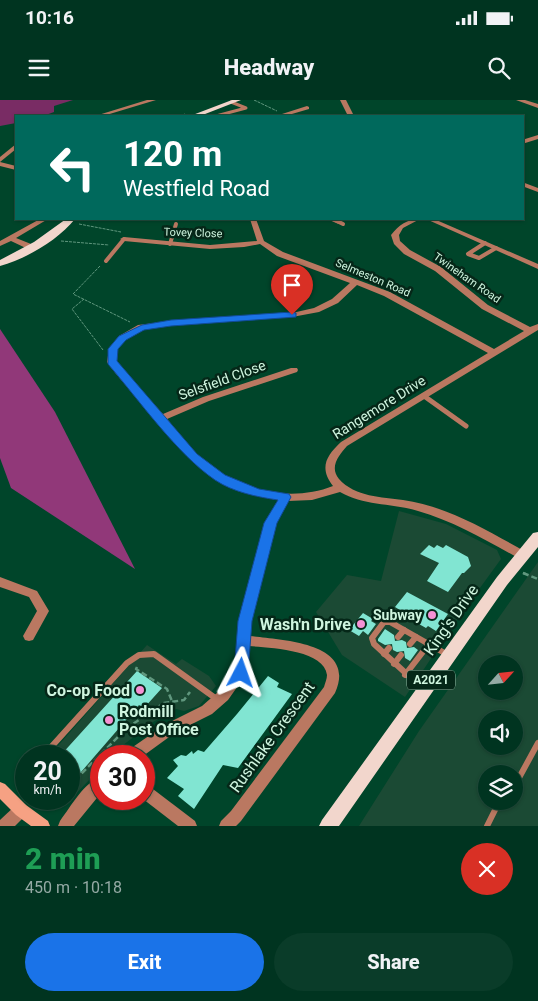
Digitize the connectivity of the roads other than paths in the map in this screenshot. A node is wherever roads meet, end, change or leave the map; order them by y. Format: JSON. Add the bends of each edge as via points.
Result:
{"nodes":[{"id":1,"x":153,"y":100,"type":"edge"},
{"id":2,"x":343,"y":100,"type":"edge"},
{"id":3,"x":519,"y":100,"type":"edge"},
{"id":4,"x":234,"y":101,"type":"edge"},
{"id":5,"x":538,"y":106,"type":"edge"},
{"id":6,"x":252,"y":107,"type":"dead end"},
{"id":7,"x":246,"y":108,"type":"junction"},
{"id":8,"x":307,"y":108,"type":"dead end"},
{"id":9,"x":297,"y":111,"type":"junction"},
{"id":10,"x":285,"y":114,"type":"road end"},
{"id":11,"x":101,"y":115,"type":"edge"},
{"id":12,"x":197,"y":115,"type":"edge"},
{"id":13,"x":220,"y":115,"type":"edge"},
{"id":14,"x":307,"y":115,"type":"edge"},
{"id":15,"x":351,"y":115,"type":"edge"},
{"id":16,"x":537,"y":138,"type":"edge"},
{"id":17,"x":524,"y":141,"type":"edge"},
{"id":18,"x":15,"y":147,"type":"edge"},
{"id":19,"x":0,"y":162,"type":"edge"},
{"id":20,"x":15,"y":168,"type":"edge"},
{"id":21,"x":524,"y":185,"type":"edge"},
{"id":22,"x":538,"y":190,"type":"edge"},
{"id":23,"x":43,"y":220,"type":"edge"},
{"id":24,"x":253,"y":220,"type":"edge"},
{"id":25,"x":333,"y":220,"type":"edge"},
{"id":26,"x":415,"y":220,"type":"edge"},
{"id":27,"x":431,"y":220,"type":"edge"},
{"id":28,"x":73,"y":221,"type":"edge"},
{"id":29,"x":176,"y":224,"type":"dead end"},
{"id":30,"x":343,"y":224,"type":"dead end"},
{"id":31,"x":11,"y":238,"type":"junction"},
{"id":32,"x":124,"y":239,"type":"joint"},
{"id":33,"x":261,"y":242,"type":"junction"},
{"id":34,"x":0,"y":244,"type":"edge"},
{"id":35,"x":170,"y":244,"type":"junction"},
{"id":36,"x":485,"y":244,"type":"junction"},
{"id":37,"x":33,"y":248,"type":"junction"},
{"id":38,"x":496,"y":248,"type":"junction"},
{"id":39,"x":106,"y":261,"type":"road end"},
{"id":40,"x":0,"y":263,"type":"edge"},
{"id":41,"x":538,"y":267,"type":"edge"},
{"id":42,"x":356,"y":282,"type":"junction"},
{"id":43,"x":534,"y":329,"type":"edge"},
{"id":44,"x":495,"y":353,"type":"junction"},
{"id":45,"x":294,"y":370,"type":"dead end"},
{"id":46,"x":424,"y":396,"type":"junction"},
{"id":47,"x":161,"y":418,"type":"junction"},
{"id":48,"x":466,"y":426,"type":"dead end"},
{"id":49,"x":341,"y":488,"type":"junction"},
{"id":50,"x":285,"y":497,"type":"junction"},
{"id":51,"x":538,"y":537,"type":"edge"},
{"id":52,"x":517,"y":561,"type":"junction"},
{"id":53,"x":0,"y":582,"type":"edge"},
{"id":54,"x":404,"y":630,"type":"junction"},
{"id":55,"x":29,"y":636,"type":"dead end"},
{"id":56,"x":398,"y":637,"type":"dead end"},
{"id":57,"x":416,"y":637,"type":"junction"},
{"id":58,"x":244,"y":640,"type":"junction"},
{"id":59,"x":410,"y":644,"type":"dead end"},
{"id":60,"x":429,"y":644,"type":"junction"},
{"id":61,"x":389,"y":648,"type":"dead end"},
{"id":62,"x":384,"y":654,"type":"junction"},
{"id":63,"x":401,"y":655,"type":"dead end"},
{"id":64,"x":449,"y":655,"type":"junction"},
{"id":65,"x":394,"y":664,"type":"junction"},
{"id":66,"x":405,"y":675,"type":"junction"},
{"id":67,"x":424,"y":690,"type":"junction"},
{"id":68,"x":218,"y":700,"type":"junction"},
{"id":69,"x":538,"y":743,"type":"edge"},
{"id":70,"x":53,"y":745,"type":"edge"},
{"id":71,"x":147,"y":745,"type":"edge"},
{"id":72,"x":523,"y":770,"type":"edge"},
{"id":73,"x":0,"y":789,"type":"edge"},
{"id":74,"x":90,"y":794,"type":"edge"},
{"id":75,"x":155,"y":799,"type":"edge"},
{"id":76,"x":15,"y":804,"type":"edge"},
{"id":77,"x":21,"y":810,"type":"joint"},
{"id":78,"x":495,"y":810,"type":"edge"},
{"id":79,"x":4,"y":826,"type":"edge"},
{"id":80,"x":43,"y":826,"type":"edge"},
{"id":81,"x":65,"y":826,"type":"edge"},
{"id":82,"x":190,"y":826,"type":"edge"},
{"id":83,"x":226,"y":826,"type":"edge"},
{"id":84,"x":328,"y":826,"type":"edge"},
{"id":85,"x":487,"y":826,"type":"edge"}],
"edges":[{"from":1,"to":11,"type":"street"},
{"from":2,"to":15,"type":"street"},
{"from":3,"to":5,"type":"street"},
{"from":4,"to":7,"type":"lane"},
{"from":4,"to":12,"type":"main road"},
{"from":6,"to":7,"type":"lane"},
{"from":7,"to":13,"type":"lane"},
{"from":8,"to":9,"type":"street"},
{"from":9,"to":10,"type":"street"},
{"from":9,"to":14,"type":"street"},
{"from":16,"to":17,"type":"street"},
{"from":18,"to":19,"type":"street"},
{"from":19,"to":20,"type":"street"},
{"from":21,"to":22,"type":"street"},
{"from":23,"to":31,"type":"street"},
{"from":24,"to":33,"type":"street"},
{"from":25,"to":30,"type":"lane"},
{"from":26,"to":43,"type":"street","name":"Twineham Road","via":[[395,234],[397,242],[407,252],[438,269],[486,307]]},
{"from":27,"to":36,"type":"street"},
{"from":28,"to":37,"type":"main road"},
{"from":29,"to":35,"type":"lane"},
{"from":31,"to":34,"type":"street"},
{"from":31,"to":37,"type":"street"},
{"from":32,"to":35,"type":"street","name":"Tovey Close"},
{"from":32,"to":39,"type":"lane"},
{"from":33,"to":35,"type":"street","name":"Tovey Close","via":[[242,246]]},
{"from":33,"to":42,"type":"street","name":"Selmeston Road","via":[[280,254]]},
{"from":36,"to":38,"type":"street"},
{"from":36,"to":38,"type":"lane","via":[[468,254],[479,258]]},
{"from":37,"to":40,"type":"main road"},
{"from":38,"to":41,"type":"street"},
{"from":42,"to":44,"type":"street","name":"Selmeston Road","via":[[387,294]]},
{"from":42,"to":47,"type":"street","via":[[335,301],[316,310],[292,315],[171,323],[142,328],[122,338],[113,349],[112,362]]},
{"from":43,"to":44,"type":"street","name":"Rangemore Drive"},
{"from":44,"to":46,"type":"street","name":"Rangemore Drive"},
{"from":45,"to":47,"type":"street","name":"Selsfield Close","via":[[206,399]]},
{"from":46,"to":48,"type":"lane"},
{"from":46,"to":49,"type":"street","name":"Rangemore Drive","via":[[344,444],[332,456],[331,474]]},
{"from":47,"to":50,"type":"street","via":[[193,457],[221,478],[258,493]]},
{"from":49,"to":50,"type":"street","via":[[312,498]]},
{"from":49,"to":52,"type":"street","via":[[359,496],[415,506],[445,516],[477,530]]},
{"from":50,"to":58,"type":"street","via":[[270,523],[245,621]]},
{"from":51,"to":52,"type":"main road","name":"King's Drive","number":"A2021"},
{"from":52,"to":64,"type":"main road","name":"King's Drive","number":"A2021"},
{"from":53,"to":55,"type":"street","via":[[33,594],[43,611]]},
{"from":54,"to":56,"type":"lane"},
{"from":54,"to":57,"type":"lane"},
{"from":54,"to":62,"type":"lane","via":[[384,622],[372,638]]},
{"from":57,"to":59,"type":"lane"},
{"from":57,"to":60,"type":"lane"},
{"from":58,"to":68,"type":"street","via":[[241,673]]},
{"from":58,"to":83,"type":"street","name":"Rushlake Crescent","via":[[318,653],[334,675],[330,688]]},
{"from":60,"to":64,"type":"lane"},
{"from":60,"to":66,"type":"lane"},
{"from":61,"to":62,"type":"lane"},
{"from":62,"to":65,"type":"lane"},
{"from":63,"to":65,"type":"lane"},
{"from":64,"to":67,"type":"main road","name":"King's Drive","number":"A2021"},
{"from":65,"to":66,"type":"lane"},
{"from":66,"to":67,"type":"lane"},
{"from":67,"to":84,"type":"main road","name":"King's Drive","number":"A2021"},
{"from":68,"to":70,"type":"lane","via":[[154,654],[145,653],[127,664]]},
{"from":68,"to":71,"type":"street","via":[[207,710]]},
{"from":69,"to":72,"type":"lane"},
{"from":73,"to":76,"type":"street"},
{"from":74,"to":81,"type":"street"},
{"from":75,"to":82,"type":"street"},
{"from":77,"to":79,"type":"street"},
{"from":77,"to":80,"type":"street"},
{"from":78,"to":85,"type":"lane"}]}
